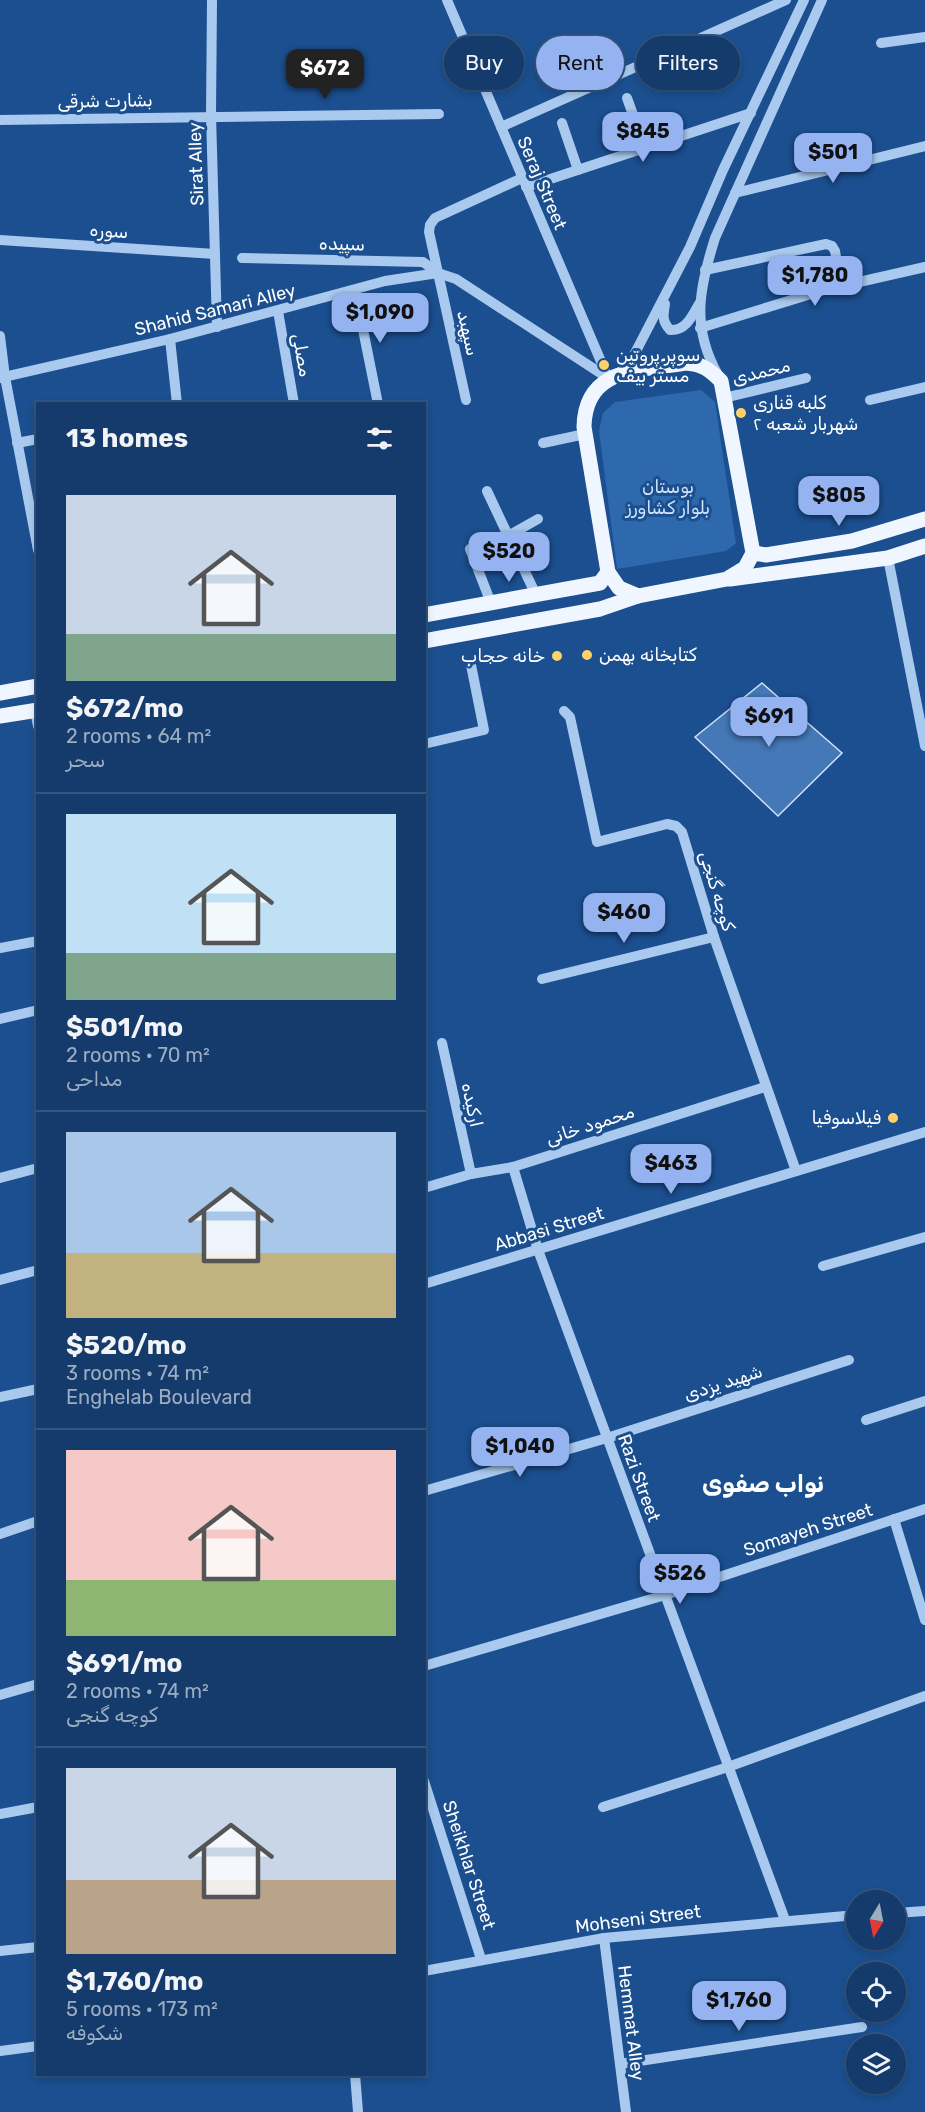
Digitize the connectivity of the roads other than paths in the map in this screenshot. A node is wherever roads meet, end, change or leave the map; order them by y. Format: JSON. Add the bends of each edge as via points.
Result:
{"nodes":[{"id":1,"x":212,"y":0,"type":"edge"},
{"id":2,"x":447,"y":0,"type":"edge"},
{"id":3,"x":786,"y":0,"type":"edge"},
{"id":4,"x":804,"y":0,"type":"edge"},
{"id":5,"x":822,"y":0,"type":"edge"},
{"id":6,"x":925,"y":37,"type":"edge"},
{"id":7,"x":881,"y":43,"type":"dead end"},
{"id":8,"x":627,"y":98,"type":"dead end"},
{"id":9,"x":750,"y":113,"type":"junction"},
{"id":10,"x":439,"y":114,"type":"dead end"},
{"id":11,"x":211,"y":116,"type":"junction"},
{"id":12,"x":0,"y":120,"type":"edge"},
{"id":13,"x":562,"y":123,"type":"dead end"},
{"id":14,"x":501,"y":127,"type":"junction"},
{"id":15,"x":925,"y":146,"type":"edge"},
{"id":16,"x":645,"y":148,"type":"junction"},
{"id":17,"x":578,"y":170,"type":"junction"},
{"id":18,"x":524,"y":182,"type":"junction"},
{"id":19,"x":735,"y":193,"type":"junction"},
{"id":20,"x":0,"y":240,"type":"edge"},
{"id":21,"x":215,"y":254,"type":"junction"},
{"id":22,"x":242,"y":258,"type":"dead end"},
{"id":23,"x":925,"y":267,"type":"edge"},
{"id":24,"x":705,"y":270,"type":"junction"},
{"id":25,"x":438,"y":273,"type":"junction"},
{"id":26,"x":841,"y":286,"type":"junction"},
{"id":27,"x":355,"y":290,"type":"junction"},
{"id":28,"x":667,"y":295,"type":"junction"},
{"id":29,"x":700,"y":303,"type":"junction"},
{"id":30,"x":278,"y":312,"type":"junction"},
{"id":31,"x":217,"y":327,"type":"junction"},
{"id":32,"x":700,"y":328,"type":"junction"},
{"id":33,"x":0,"y":336,"type":"edge"},
{"id":34,"x":170,"y":339,"type":"junction"},
{"id":35,"x":634,"y":355,"type":"dead end"},
{"id":36,"x":2,"y":378,"type":"edge"},
{"id":37,"x":608,"y":378,"type":"junction"},
{"id":38,"x":806,"y":378,"type":"dead end"},
{"id":39,"x":721,"y":381,"type":"junction"},
{"id":40,"x":925,"y":387,"type":"edge"},
{"id":41,"x":724,"y":398,"type":"junction"},
{"id":42,"x":466,"y":400,"type":"dead end"},
{"id":43,"x":870,"y":400,"type":"dead end"},
{"id":44,"x":177,"y":402,"type":"edge"},
{"id":45,"x":294,"y":402,"type":"edge"},
{"id":46,"x":378,"y":402,"type":"edge"},
{"id":47,"x":585,"y":434,"type":"junction"},
{"id":48,"x":36,"y":439,"type":"edge"},
{"id":49,"x":543,"y":443,"type":"dead end"},
{"id":50,"x":17,"y":444,"type":"junction"},
{"id":51,"x":487,"y":491,"type":"dead end"},
{"id":52,"x":538,"y":519,"type":"dead end"},
{"id":53,"x":925,"y":519,"type":"edge"},
{"id":54,"x":508,"y":536,"type":"junction"},
{"id":55,"x":36,"y":540,"type":"edge"},
{"id":56,"x":925,"y":546,"type":"edge"},
{"id":57,"x":470,"y":549,"type":"dead end"},
{"id":58,"x":753,"y":553,"type":"junction"},
{"id":59,"x":888,"y":558,"type":"junction"},
{"id":60,"x":608,"y":572,"type":"junction"},
{"id":61,"x":727,"y":579,"type":"junction"},
{"id":62,"x":536,"y":595,"type":"junction"},
{"id":63,"x":638,"y":597,"type":"junction"},
{"id":64,"x":491,"y":603,"type":"junction"},
{"id":65,"x":426,"y":615,"type":"edge"},
{"id":66,"x":426,"y":641,"type":"edge"},
{"id":67,"x":471,"y":665,"type":"dead end"},
{"id":68,"x":36,"y":686,"type":"edge"},
{"id":69,"x":0,"y":693,"type":"edge"},
{"id":70,"x":564,"y":711,"type":"dead end"},
{"id":71,"x":0,"y":716,"type":"edge"},
{"id":72,"x":36,"y":716,"type":"edge"},
{"id":73,"x":426,"y":744,"type":"edge"},
{"id":74,"x":925,"y":746,"type":"edge"},
{"id":75,"x":714,"y":937,"type":"junction"},
{"id":76,"x":36,"y":941,"type":"edge"},
{"id":77,"x":0,"y":948,"type":"edge"},
{"id":78,"x":542,"y":979,"type":"dead end"},
{"id":79,"x":36,"y":1010,"type":"edge"},
{"id":80,"x":0,"y":1019,"type":"edge"},
{"id":81,"x":442,"y":1043,"type":"dead end"},
{"id":82,"x":765,"y":1087,"type":"junction"},
{"id":83,"x":925,"y":1132,"type":"edge"},
{"id":84,"x":513,"y":1167,"type":"junction"},
{"id":85,"x":36,"y":1169,"type":"edge"},
{"id":86,"x":796,"y":1172,"type":"junction"},
{"id":87,"x":471,"y":1174,"type":"junction"},
{"id":88,"x":0,"y":1178,"type":"edge"},
{"id":89,"x":426,"y":1187,"type":"edge"},
{"id":90,"x":925,"y":1237,"type":"edge"},
{"id":91,"x":538,"y":1250,"type":"junction"},
{"id":92,"x":823,"y":1266,"type":"dead end"},
{"id":93,"x":36,"y":1271,"type":"edge"},
{"id":94,"x":0,"y":1280,"type":"edge"},
{"id":95,"x":426,"y":1283,"type":"edge"},
{"id":96,"x":849,"y":1360,"type":"dead end"},
{"id":97,"x":36,"y":1389,"type":"edge"},
{"id":98,"x":0,"y":1397,"type":"edge"},
{"id":99,"x":925,"y":1401,"type":"edge"},
{"id":100,"x":866,"y":1420,"type":"dead end"},
{"id":101,"x":607,"y":1438,"type":"junction"},
{"id":102,"x":426,"y":1490,"type":"edge"},
{"id":103,"x":925,"y":1509,"type":"edge"},
{"id":104,"x":894,"y":1519,"type":"junction"},
{"id":105,"x":36,"y":1522,"type":"edge"},
{"id":106,"x":0,"y":1534,"type":"edge"},
{"id":107,"x":665,"y":1595,"type":"junction"},
{"id":108,"x":925,"y":1620,"type":"edge"},
{"id":109,"x":426,"y":1665,"type":"edge"},
{"id":110,"x":36,"y":1685,"type":"edge"},
{"id":111,"x":0,"y":1695,"type":"edge"},
{"id":112,"x":925,"y":1696,"type":"edge"},
{"id":113,"x":728,"y":1767,"type":"junction"},
{"id":114,"x":426,"y":1787,"type":"edge"},
{"id":115,"x":36,"y":1807,"type":"edge"},
{"id":116,"x":603,"y":1808,"type":"dead end"},
{"id":117,"x":0,"y":1814,"type":"edge"},
{"id":118,"x":925,"y":1911,"type":"edge"},
{"id":119,"x":906,"y":1912,"type":"edge"},
{"id":120,"x":846,"y":1916,"type":"edge"},
{"id":121,"x":785,"y":1920,"type":"junction"},
{"id":122,"x":604,"y":1938,"type":"junction"},
{"id":123,"x":36,"y":1947,"type":"edge"},
{"id":124,"x":0,"y":1951,"type":"edge"},
{"id":125,"x":481,"y":1959,"type":"junction"},
{"id":126,"x":426,"y":1971,"type":"edge"},
{"id":127,"x":862,"y":2027,"type":"dead end"},
{"id":128,"x":36,"y":2046,"type":"edge"},
{"id":129,"x":0,"y":2051,"type":"edge"},
{"id":130,"x":620,"y":2064,"type":"junction"},
{"id":131,"x":355,"y":2076,"type":"edge"},
{"id":132,"x":358,"y":2112,"type":"edge"},
{"id":133,"x":626,"y":2112,"type":"edge"}],
"edges":[{"from":1,"to":11,"type":"street","name":"Sirat Alley"},
{"from":2,"to":14,"type":"street","name":"Seraj Street"},
{"from":3,"to":14,"type":"street"},
{"from":4,"to":9,"type":"street"},
{"from":5,"to":19,"type":"street"},
{"from":6,"to":7,"type":"street"},
{"from":8,"to":16,"type":"street"},
{"from":9,"to":16,"type":"street"},
{"from":9,"to":28,"type":"street"},
{"from":10,"to":11,"type":"street","name":"بشارت شرقی"},
{"from":11,"to":12,"type":"street","name":"بشارت شرقی"},
{"from":11,"to":21,"type":"street","name":"Sirat Alley"},
{"from":13,"to":17,"type":"street"},
{"from":14,"to":18,"type":"street","name":"Seraj Street"},
{"from":15,"to":19,"type":"street"},
{"from":16,"to":17,"type":"street"},
{"from":17,"to":18,"type":"street"},
{"from":18,"to":25,"type":"street","via":[[435,218],[429,232]]},
{"from":18,"to":37,"type":"street","name":"Seraj Street"},
{"from":19,"to":24,"type":"street"},
{"from":20,"to":21,"type":"street","name":"سوره"},
{"from":21,"to":31,"type":"street","name":"Sirat Alley"},
{"from":22,"to":25,"type":"street","name":"سپیده","via":[[423,262]]},
{"from":23,"to":26,"type":"street"},
{"from":24,"to":26,"type":"street","via":[[826,244],[835,251]]},
{"from":24,"to":29,"type":"street"},
{"from":25,"to":27,"type":"street","name":"Shahid Samari Alley"},
{"from":25,"to":37,"type":"street","via":[[456,279]]},
{"from":25,"to":42,"type":"street","name":"سپهبد"},
{"from":26,"to":32,"type":"street"},
{"from":27,"to":30,"type":"street","name":"Shahid Samari Alley"},
{"from":27,"to":46,"type":"street"},
{"from":28,"to":29,"type":"street","via":[[662,318],[670,330],[684,326]]},
{"from":28,"to":35,"type":"street"},
{"from":29,"to":32,"type":"street"},
{"from":30,"to":31,"type":"street","name":"Shahid Samari Alley"},
{"from":30,"to":45,"type":"street","name":"مصلی"},
{"from":31,"to":34,"type":"street","name":"Shahid Samari Alley"},
{"from":32,"to":39,"type":"street","via":[[708,357]]},
{"from":33,"to":36,"type":"street"},
{"from":34,"to":36,"type":"street","name":"Shahid Samari Alley"},
{"from":34,"to":44,"type":"street"},
{"from":36,"to":50,"type":"street"},
{"from":37,"to":39,"type":"main road","via":[[685,363],[699,364]]},
{"from":37,"to":47,"type":"main road","via":[[589,397],[584,410]]},
{"from":38,"to":41,"type":"street","name":"محمدی"},
{"from":39,"to":41,"type":"main road"},
{"from":40,"to":43,"type":"street"},
{"from":41,"to":58,"type":"main road"},
{"from":47,"to":49,"type":"street"},
{"from":47,"to":60,"type":"main road"},
{"from":48,"to":50,"type":"street"},
{"from":50,"to":55,"type":"street"},
{"from":51,"to":54,"type":"street"},
{"from":52,"to":54,"type":"street"},
{"from":53,"to":58,"type":"main road","via":[[852,541],[766,555]]},
{"from":54,"to":62,"type":"street"},
{"from":56,"to":59,"type":"main road"},
{"from":57,"to":64,"type":"street"},
{"from":58,"to":61,"type":"main road","via":[[745,568]]},
{"from":59,"to":61,"type":"main road"},
{"from":59,"to":74,"type":"street"},
{"from":60,"to":62,"type":"main road","via":[[600,584]]},
{"from":60,"to":63,"type":"main road","via":[[619,588]]},
{"from":61,"to":63,"type":"main road"},
{"from":62,"to":64,"type":"main road"},
{"from":63,"to":66,"type":"main road","via":[[600,609]]},
{"from":64,"to":65,"type":"main road"},
{"from":67,"to":73,"type":"street","via":[[484,730]]},
{"from":68,"to":69,"type":"main road"},
{"from":70,"to":75,"type":"street","name":"کوچه گنجی","via":[[570,717],[597,842],[667,824],[676,826],[682,832]]},
{"from":71,"to":72,"type":"main road"},
{"from":75,"to":78,"type":"street"},
{"from":75,"to":82,"type":"street","name":"کوچه گنجی"},
{"from":76,"to":77,"type":"street"},
{"from":79,"to":80,"type":"street"},
{"from":81,"to":87,"type":"street","name":"ارکیده"},
{"from":82,"to":84,"type":"street","name":"محمود خانی"},
{"from":82,"to":86,"type":"street","name":"کوچه گنجی"},
{"from":83,"to":86,"type":"street","name":"Abbasi Street"},
{"from":84,"to":87,"type":"street","name":"محمود خانی"},
{"from":84,"to":91,"type":"street","name":"Razi Street"},
{"from":85,"to":88,"type":"street"},
{"from":86,"to":91,"type":"street","name":"Abbasi Street"},
{"from":87,"to":89,"type":"street","name":"محمود خانی"},
{"from":90,"to":92,"type":"street"},
{"from":91,"to":95,"type":"street","name":"Abbasi Street"},
{"from":91,"to":101,"type":"street","name":"Razi Street"},
{"from":93,"to":94,"type":"street"},
{"from":96,"to":101,"type":"street","name":"شهید یزدی"},
{"from":97,"to":98,"type":"street"},
{"from":99,"to":100,"type":"street"},
{"from":101,"to":102,"type":"street","name":"شهید یزدی"},
{"from":101,"to":107,"type":"street","name":"Razi Street"},
{"from":103,"to":104,"type":"street","name":"Somayeh Street"},
{"from":104,"to":107,"type":"street","name":"Somayeh Street"},
{"from":104,"to":108,"type":"street"},
{"from":105,"to":106,"type":"street"},
{"from":107,"to":109,"type":"street","name":"Somayeh Street"},
{"from":107,"to":113,"type":"street","name":"Razi Street"},
{"from":110,"to":111,"type":"street"},
{"from":112,"to":113,"type":"street"},
{"from":113,"to":116,"type":"street"},
{"from":113,"to":121,"type":"street","name":"Razi Street"},
{"from":114,"to":125,"type":"street","name":"Sheikhlar Street"},
{"from":115,"to":117,"type":"street"},
{"from":118,"to":119,"type":"street"},
{"from":120,"to":121,"type":"street","name":"Mohseni Street"},
{"from":121,"to":122,"type":"street","name":"Mohseni Street"},
{"from":122,"to":125,"type":"street","name":"Mohseni Street"},
{"from":122,"to":130,"type":"street","name":"Hemmat Alley"},
{"from":123,"to":124,"type":"street"},
{"from":125,"to":126,"type":"street","name":"Mohseni Street"},
{"from":127,"to":130,"type":"street"},
{"from":128,"to":129,"type":"street"},
{"from":130,"to":133,"type":"street","name":"Hemmat Alley"},
{"from":131,"to":132,"type":"street"}]}
